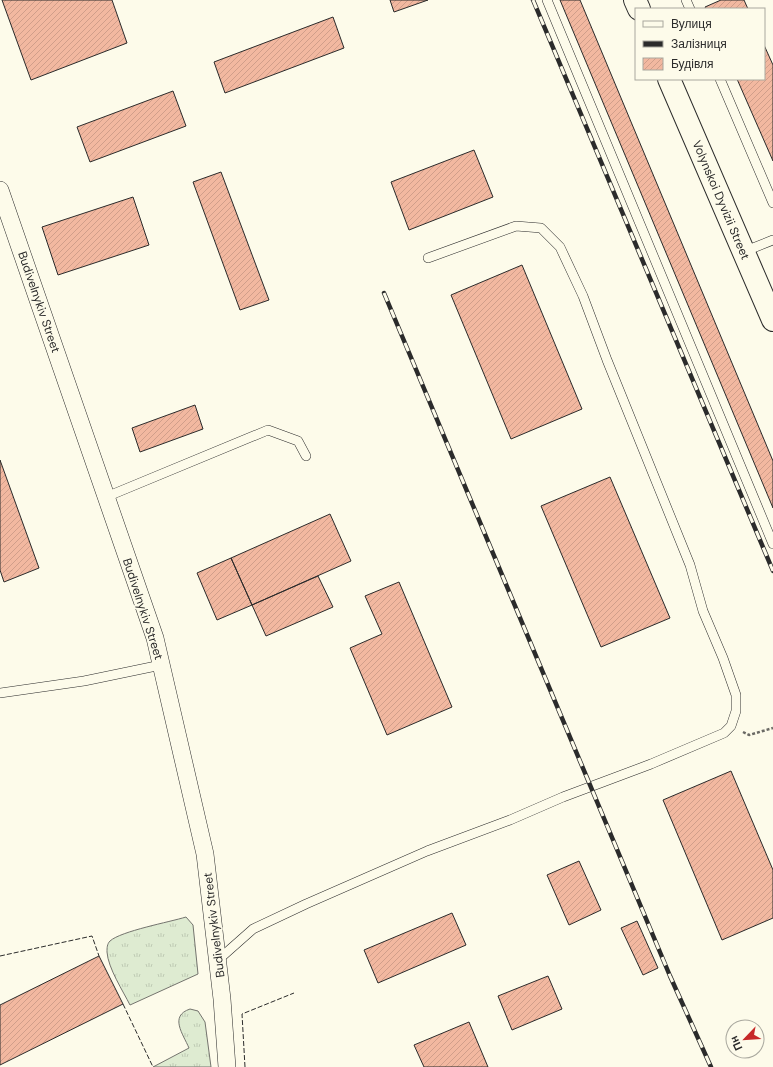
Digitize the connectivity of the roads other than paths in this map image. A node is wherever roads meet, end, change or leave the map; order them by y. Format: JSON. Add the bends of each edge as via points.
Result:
{"nodes":[{"id":1,"x":547,"y":0,"type":"edge"},
{"id":2,"x":669,"y":80,"type":"edge"},
{"id":3,"x":720,"y":80,"type":"edge"},
{"id":4,"x":0,"y":190,"type":"edge"},
{"id":5,"x":773,"y":203,"type":"edge"},
{"id":6,"x":773,"y":240,"type":"edge"},
{"id":7,"x":743,"y":252,"type":"junction"},
{"id":8,"x":428,"y":258,"type":"dead end"},
{"id":9,"x":773,"y":320,"type":"edge"},
{"id":10,"x":306,"y":456,"type":"dead end"},
{"id":11,"x":106,"y":497,"type":"junction"},
{"id":12,"x":773,"y":544,"type":"edge"},
{"id":13,"x":161,"y":665,"type":"junction"},
{"id":14,"x":0,"y":693,"type":"edge"},
{"id":15,"x":218,"y":960,"type":"junction"},
{"id":16,"x":227,"y":1067,"type":"edge"}],
"edges":[{"from":1,"to":12,"type":"lane"},
{"from":2,"to":7,"type":"street","name":"Volynskoi Dyvizii Street"},
{"from":3,"to":5,"type":"lane"},
{"from":4,"to":11,"type":"street","name":"Budivelnykiv Street"},
{"from":6,"to":7,"type":"lane"},
{"from":7,"to":9,"type":"street","name":"Volynskoi Dyvizii Street"},
{"from":8,"to":15,"type":"lane","via":[[516,226],[541,228],[560,247],[583,296],[690,566],[703,611],[736,695],[736,711],[731,726],[724,733],[427,851],[306,904],[253,929]]},
{"from":10,"to":11,"type":"lane","via":[[298,441],[268,430]]},
{"from":11,"to":13,"type":"street","name":"Budivelnykiv Street","via":[[155,638]]},
{"from":13,"to":14,"type":"lane","via":[[84,681]]},
{"from":13,"to":15,"type":"street","name":"Budivelnykiv Street","via":[[205,854]]},
{"from":15,"to":16,"type":"street","name":"Budivelnykiv Street"}]}
